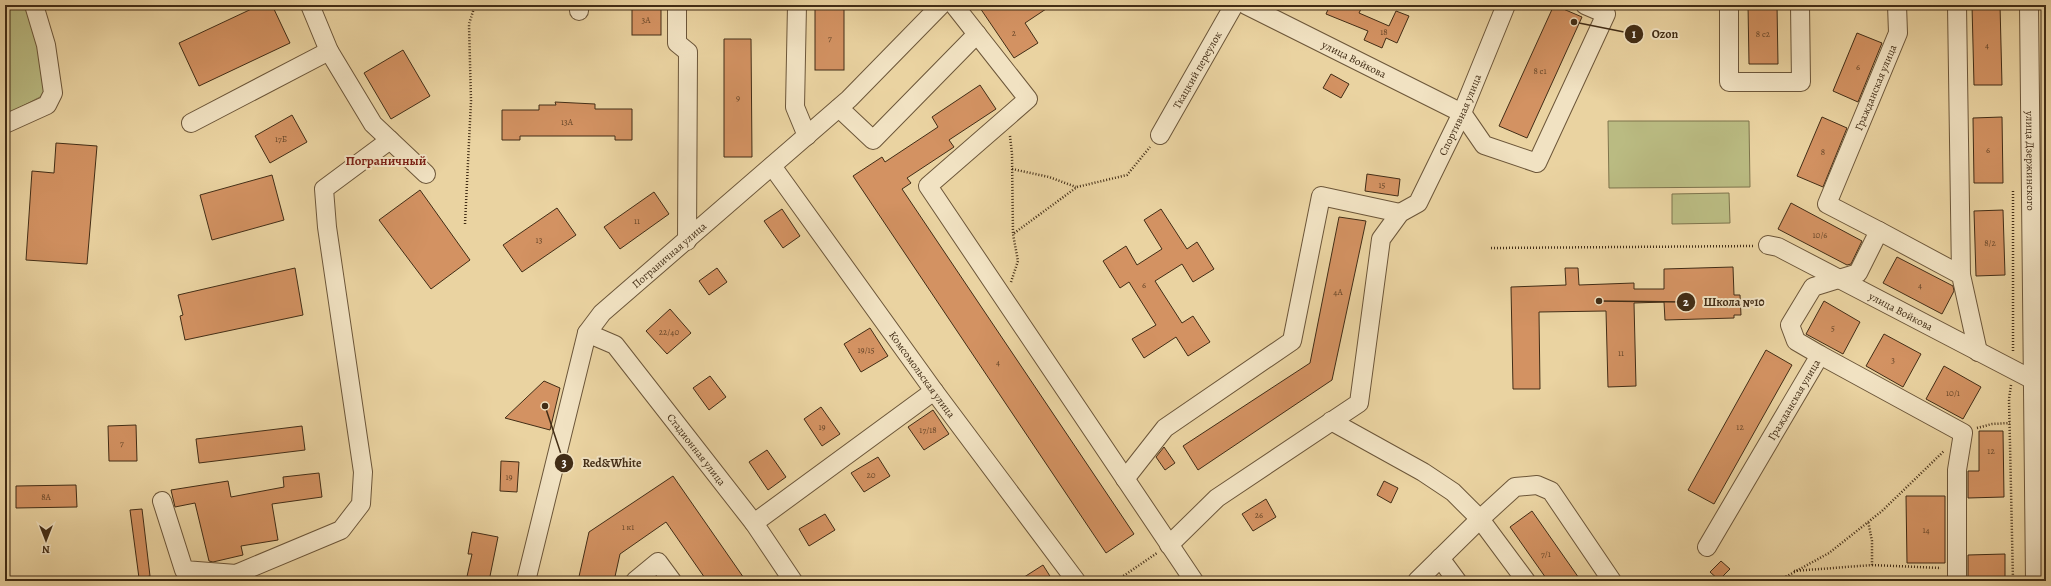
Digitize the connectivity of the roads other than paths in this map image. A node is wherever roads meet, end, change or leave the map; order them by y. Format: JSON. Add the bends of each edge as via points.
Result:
{"nodes":[{"id":1,"x":34,"y":5,"type":"edge"},
{"id":2,"x":310,"y":5,"type":"edge"},
{"id":3,"x":677,"y":5,"type":"edge"},
{"id":4,"x":797,"y":5,"type":"edge"},
{"id":5,"x":941,"y":5,"type":"edge"},
{"id":6,"x":954,"y":5,"type":"edge"},
{"id":7,"x":1234,"y":5,"type":"edge"},
{"id":8,"x":1246,"y":5,"type":"edge"},
{"id":9,"x":1506,"y":5,"type":"edge"},
{"id":10,"x":1585,"y":5,"type":"edge"},
{"id":11,"x":1729,"y":5,"type":"edge"},
{"id":12,"x":1800,"y":5,"type":"edge"},
{"id":13,"x":1897,"y":5,"type":"edge"},
{"id":14,"x":1957,"y":5,"type":"edge"},
{"id":15,"x":2029,"y":5,"type":"edge"},
{"id":16,"x":977,"y":34,"type":"junction"},
{"id":17,"x":329,"y":51,"type":"junction"},
{"id":18,"x":839,"y":108,"type":"junction"},
{"id":19,"x":1462,"y":113,"type":"junction"},
{"id":20,"x":191,"y":123,"type":"dead end"},
{"id":21,"x":5,"y":124,"type":"edge"},
{"id":22,"x":1160,"y":135,"type":"road end"},
{"id":23,"x":807,"y":136,"type":"junction"},
{"id":24,"x":390,"y":140,"type":"junction"},
{"id":25,"x":772,"y":166,"type":"junction"},
{"id":26,"x":426,"y":174,"type":"dead end"},
{"id":27,"x":1400,"y":213,"type":"junction"},
{"id":28,"x":1880,"y":230,"type":"junction"},
{"id":29,"x":687,"y":241,"type":"junction"},
{"id":30,"x":1768,"y":245,"type":"road end"},
{"id":31,"x":1961,"y":275,"type":"junction"},
{"id":32,"x":1839,"y":279,"type":"junction"},
{"id":33,"x":587,"y":332,"type":"junction"},
{"id":34,"x":1978,"y":352,"type":"junction"},
{"id":35,"x":1820,"y":355,"type":"junction"},
{"id":36,"x":2033,"y":380,"type":"junction"},
{"id":37,"x":934,"y":391,"type":"junction"},
{"id":38,"x":2040,"y":412,"type":"edge"},
{"id":39,"x":1331,"y":422,"type":"junction"},
{"id":40,"x":1125,"y":479,"type":"junction"},
{"id":41,"x":162,"y":501,"type":"dead end"},
{"id":42,"x":1480,"y":519,"type":"junction"},
{"id":43,"x":754,"y":522,"type":"junction"},
{"id":44,"x":1169,"y":545,"type":"junction"},
{"id":45,"x":1707,"y":547,"type":"dead end"},
{"id":46,"x":1440,"y":558,"type":"junction"},
{"id":47,"x":1957,"y":575,"type":"edge"},
{"id":48,"x":526,"y":581,"type":"edge"},
{"id":49,"x":635,"y":581,"type":"edge"},
{"id":50,"x":672,"y":581,"type":"edge"},
{"id":51,"x":793,"y":581,"type":"edge"},
{"id":52,"x":1076,"y":581,"type":"edge"},
{"id":53,"x":1194,"y":581,"type":"edge"},
{"id":54,"x":1417,"y":581,"type":"edge"},
{"id":55,"x":1457,"y":581,"type":"edge"},
{"id":56,"x":1526,"y":581,"type":"edge"},
{"id":57,"x":1612,"y":581,"type":"edge"},
{"id":58,"x":2035,"y":581,"type":"edge"}],
"edges":[{"from":1,"to":21,"type":"street","via":[[46,45],[53,93],[47,105]]},
{"from":2,"to":17,"type":"street"},
{"from":3,"to":29,"type":"street","via":[[677,43],[688,52]]},
{"from":4,"to":23,"type":"street","via":[[796,107]]},
{"from":5,"to":18,"type":"street","name":"Пограничная улица"},
{"from":6,"to":16,"type":"street"},
{"from":7,"to":22,"type":"street","name":"Ткацкий переулок"},
{"from":8,"to":19,"type":"street","name":"улица Войкова"},
{"from":9,"to":19,"type":"street","name":"Спортивная улица"},
{"from":10,"to":19,"type":"street","via":[[1606,14],[1537,163],[1484,144]]},
{"from":11,"to":12,"type":"street","via":[[1729,82],[1801,82]]},
{"from":13,"to":28,"type":"street","name":"Гражданская улица","via":[[1898,33],[1827,204]]},
{"from":14,"to":31,"type":"street"},
{"from":15,"to":36,"type":"street","name":"улица Дзержинского"},
{"from":16,"to":18,"type":"street","via":[[873,140]]},
{"from":16,"to":40,"type":"street","via":[[1028,99],[928,186]]},
{"from":17,"to":20,"type":"street"},
{"from":17,"to":24,"type":"street","via":[[373,124]]},
{"from":18,"to":23,"type":"street","name":"Пограничная улица"},
{"from":19,"to":27,"type":"street","name":"Спортивная улица","via":[[1418,203]]},
{"from":23,"to":25,"type":"street","name":"Пограничная улица"},
{"from":24,"to":26,"type":"street"},
{"from":24,"to":41,"type":"street","via":[[324,189],[327,227],[363,472],[360,504],[341,530],[236,574],[184,570]]},
{"from":25,"to":29,"type":"street","name":"Пограничная улица"},
{"from":25,"to":37,"type":"street","name":"Комсомольская улица"},
{"from":27,"to":39,"type":"street","via":[[1381,239],[1359,403]]},
{"from":27,"to":40,"type":"street","via":[[1321,196],[1292,341],[1165,428]]},
{"from":28,"to":31,"type":"street"},
{"from":28,"to":32,"type":"street","name":"Гражданская улица","via":[[1858,273]]},
{"from":29,"to":33,"type":"street","name":"Пограничная улица","via":[[602,313]]},
{"from":30,"to":32,"type":"street","name":"улица Войкова","via":[[1778,247]]},
{"from":31,"to":34,"type":"street"},
{"from":32,"to":34,"type":"street","name":"улица Войкова"},
{"from":32,"to":35,"type":"street","name":"Гражданская улица","via":[[1813,286],[1790,325],[1796,340]]},
{"from":33,"to":43,"type":"street","name":"Стадионная улица","via":[[615,345]]},
{"from":33,"to":48,"type":"street","name":"Пограничная улица"},
{"from":34,"to":36,"type":"street","name":"улица Войкова"},
{"from":35,"to":45,"type":"street","name":"Гражданская улица"},
{"from":35,"to":47,"type":"street","via":[[1963,433],[1957,470]]},
{"from":36,"to":38,"type":"street","name":"улица Дзержинского"},
{"from":37,"to":43,"type":"street"},
{"from":37,"to":52,"type":"street","name":"Комсомольская улица"},
{"from":38,"to":58,"type":"street","name":"улица Дзержинского"},
{"from":39,"to":42,"type":"street","via":[[1423,472],[1453,492]]},
{"from":39,"to":44,"type":"street","via":[[1217,498]]},
{"from":40,"to":44,"type":"street"},
{"from":42,"to":46,"type":"street"},
{"from":42,"to":56,"type":"street"},
{"from":42,"to":57,"type":"street","via":[[1515,487],[1537,485],[1551,491]]},
{"from":43,"to":51,"type":"street","name":"Стадионная улица"},
{"from":44,"to":53,"type":"street"},
{"from":46,"to":54,"type":"street"},
{"from":46,"to":55,"type":"street"},
{"from":49,"to":50,"type":"street","via":[[658,562]]}]}
